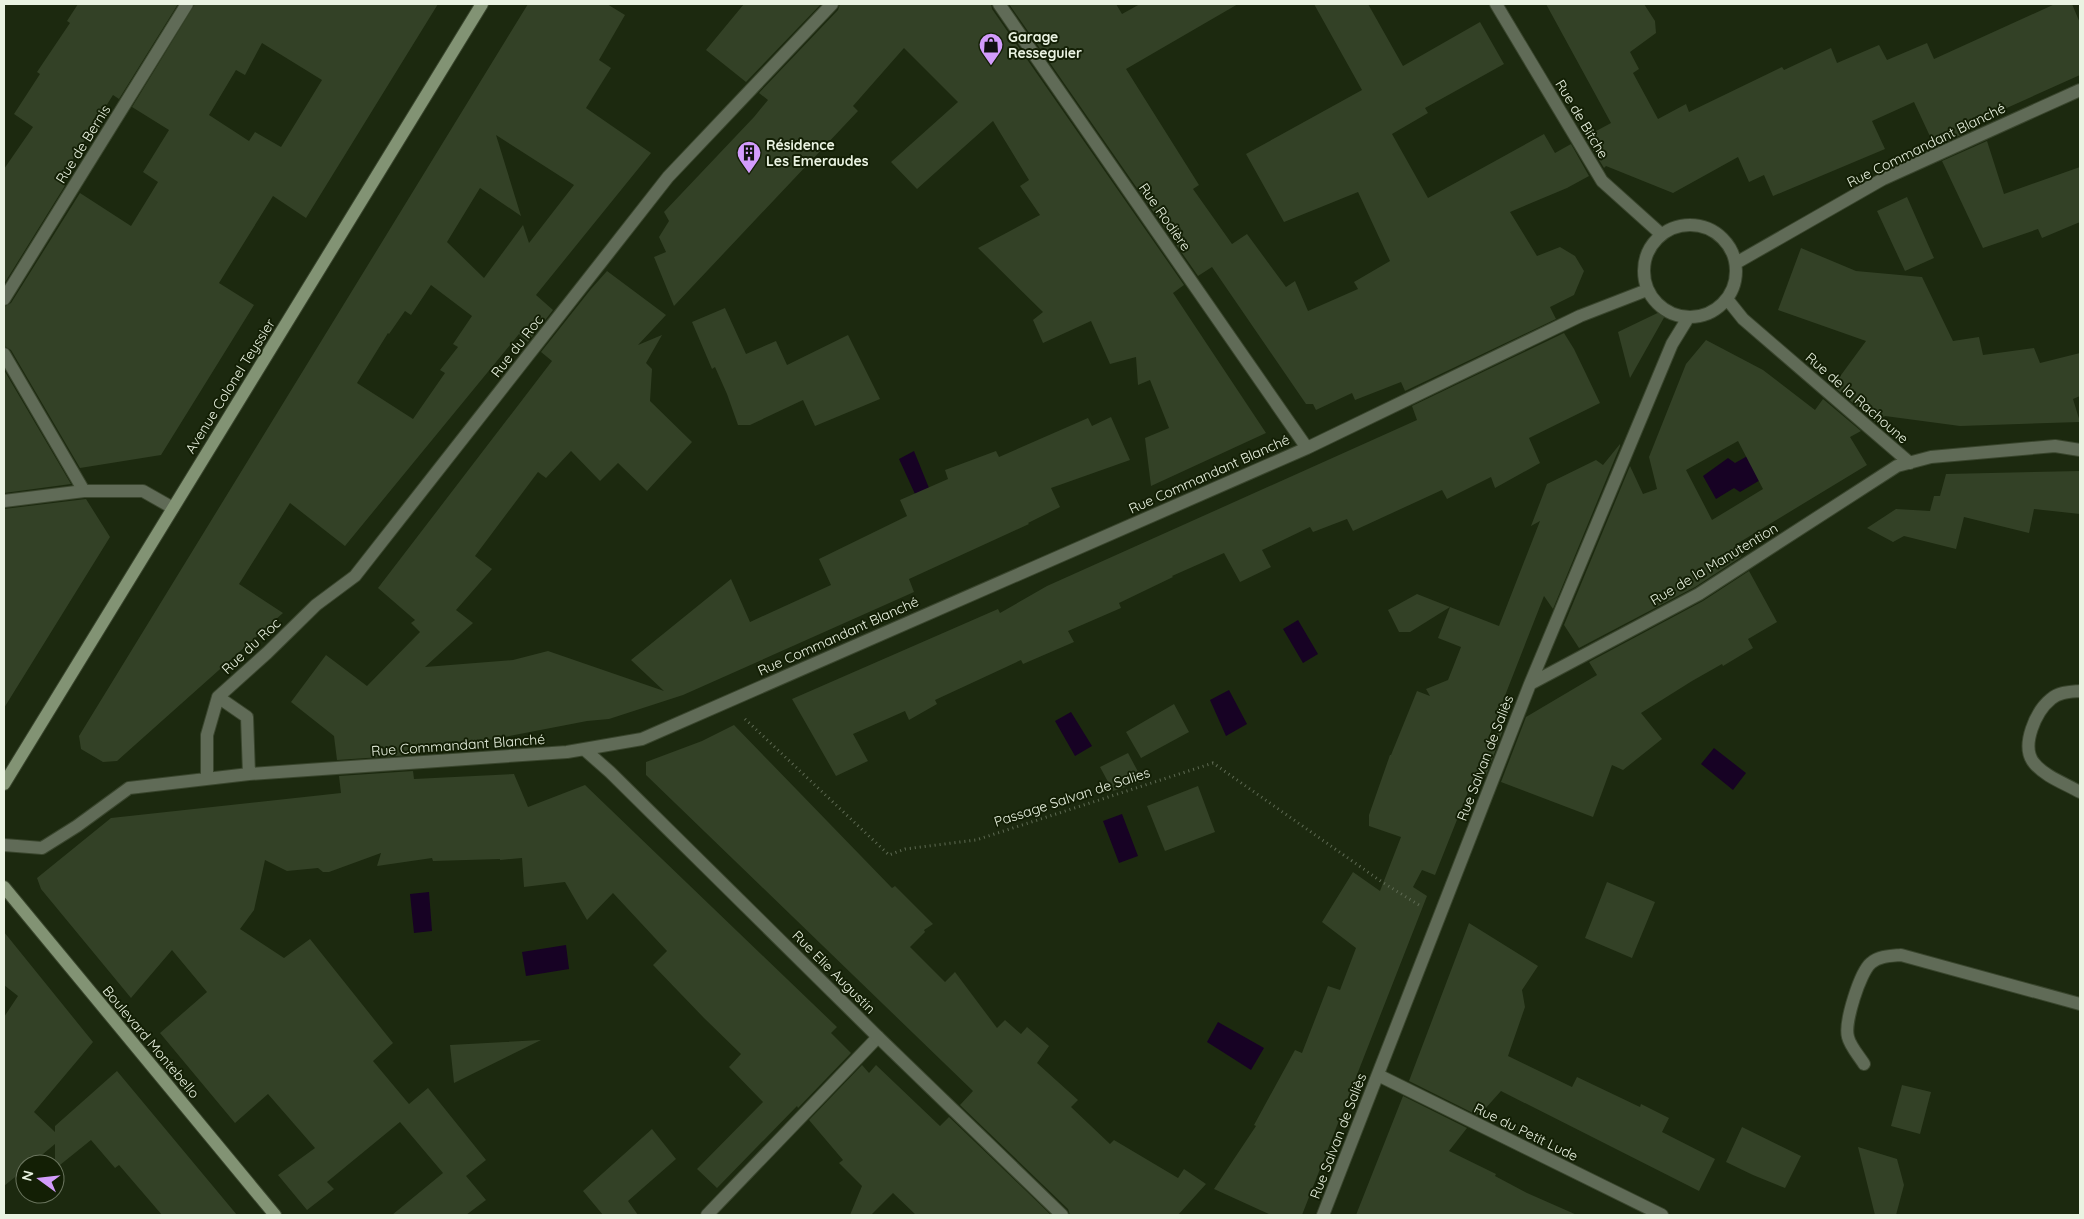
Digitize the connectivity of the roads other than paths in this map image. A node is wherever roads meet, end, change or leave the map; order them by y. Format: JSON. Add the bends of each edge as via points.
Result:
{"nodes":[{"id":1,"x":187,"y":4,"type":"edge"},
{"id":2,"x":482,"y":4,"type":"edge"},
{"id":3,"x":832,"y":4,"type":"edge"},
{"id":4,"x":999,"y":4,"type":"edge"},
{"id":5,"x":1496,"y":4,"type":"edge"},
{"id":6,"x":2080,"y":90,"type":"edge"},
{"id":7,"x":1661,"y":234,"type":"junction"},
{"id":8,"x":1736,"y":264,"type":"junction"},
{"id":9,"x":1647,"y":290,"type":"junction"},
{"id":10,"x":1727,"y":298,"type":"junction"},
{"id":11,"x":4,"y":300,"type":"edge"},
{"id":12,"x":1688,"y":318,"type":"junction"},
{"id":13,"x":4,"y":354,"type":"edge"},
{"id":14,"x":1307,"y":448,"type":"junction"},
{"id":15,"x":2080,"y":450,"type":"edge"},
{"id":16,"x":1910,"y":463,"type":"junction"},
{"id":17,"x":84,"y":491,"type":"junction"},
{"id":18,"x":4,"y":501,"type":"edge"},
{"id":19,"x":172,"y":508,"type":"junction"},
{"id":20,"x":1530,"y":684,"type":"junction"},
{"id":21,"x":2080,"y":691,"type":"edge"},
{"id":22,"x":218,"y":697,"type":"junction"},
{"id":23,"x":585,"y":750,"type":"junction"},
{"id":24,"x":249,"y":774,"type":"junction"},
{"id":25,"x":207,"y":778,"type":"junction"},
{"id":26,"x":4,"y":784,"type":"edge"},
{"id":27,"x":2080,"y":792,"type":"edge"},
{"id":28,"x":4,"y":845,"type":"edge"},
{"id":29,"x":4,"y":887,"type":"edge"},
{"id":30,"x":2080,"y":1004,"type":"edge"},
{"id":31,"x":878,"y":1037,"type":"junction"},
{"id":32,"x":1864,"y":1064,"type":"dead end"},
{"id":33,"x":1378,"y":1075,"type":"junction"},
{"id":34,"x":275,"y":1215,"type":"edge"},
{"id":35,"x":707,"y":1215,"type":"edge"},
{"id":36,"x":1062,"y":1215,"type":"edge"},
{"id":37,"x":1323,"y":1215,"type":"edge"},
{"id":38,"x":1662,"y":1215,"type":"edge"}],
"edges":[{"from":1,"to":11,"type":"street","name":"Rue de Bernis"},
{"from":2,"to":19,"type":"main road","name":"Avenue Colonel Teyssier"},
{"from":3,"to":22,"type":"street","name":"Rue du Roc","via":[[668,177],[355,576],[316,604]]},
{"from":4,"to":14,"type":"street","name":"Rue Rodière"},
{"from":5,"to":7,"type":"street","name":"Rue de Bitche","via":[[1602,181]]},
{"from":6,"to":8,"type":"street","name":"Rue Commandant Blanché","via":[[1883,179]]},
{"from":7,"to":8,"type":"street","via":[[1675,226],[1707,227],[1726,242]]},
{"from":7,"to":9,"type":"street","via":[[1644,259],[1643,275]]},
{"from":8,"to":10,"type":"street","via":[[1733,288]]},
{"from":9,"to":12,"type":"street","via":[[1663,310]]},
{"from":9,"to":14,"type":"street","name":"Rue Commandant Blanché","via":[[1580,316]]},
{"from":10,"to":12,"type":"street","via":[[1703,316]]},
{"from":10,"to":16,"type":"street","name":"Rue de la Rachoune","via":[[1743,319]]},
{"from":12,"to":20,"type":"street","name":"Rue Salvan de Saliès","via":[[1672,344]]},
{"from":13,"to":17,"type":"street"},
{"from":14,"to":23,"type":"street","name":"Rue Commandant Blanché","via":[[642,739]]},
{"from":15,"to":16,"type":"street","name":"Rue de la Rachoune","via":[[2055,446],[1931,457]]},
{"from":16,"to":20,"type":"street","name":"Rue de la Manutention","via":[[1897,466],[1698,594]]},
{"from":17,"to":18,"type":"street"},
{"from":17,"to":19,"type":"street","via":[[143,491]]},
{"from":19,"to":26,"type":"main road","name":"Avenue Colonel Teyssier"},
{"from":20,"to":33,"type":"street","name":"Rue Salvan de Saliès"},
{"from":21,"to":27,"type":"street","via":[[2060,694],[2049,700],[2033,725],[2028,741],[2034,762]]},
{"from":22,"to":24,"type":"street","via":[[247,717]]},
{"from":22,"to":25,"type":"street","via":[[207,735]]},
{"from":23,"to":24,"type":"street","name":"Rue Commandant Blanché"},
{"from":23,"to":31,"type":"street","name":"Rue Elie Augustin"},
{"from":24,"to":25,"type":"street","name":"Rue Commandant Blanché"},
{"from":25,"to":28,"type":"street","name":"Rue Commandant Blanché","via":[[128,788],[42,848]]},
{"from":29,"to":34,"type":"main road","name":"Boulevard Montebello"},
{"from":30,"to":32,"type":"street","via":[[1901,955],[1882,957],[1869,964],[1860,978],[1847,1026],[1848,1038]]},
{"from":31,"to":35,"type":"street"},
{"from":31,"to":36,"type":"street","name":"Rue Elie Augustin"},
{"from":33,"to":37,"type":"street","name":"Rue Salvan de Saliès"},
{"from":33,"to":38,"type":"street","name":"Rue du Petit Lude"}]}
